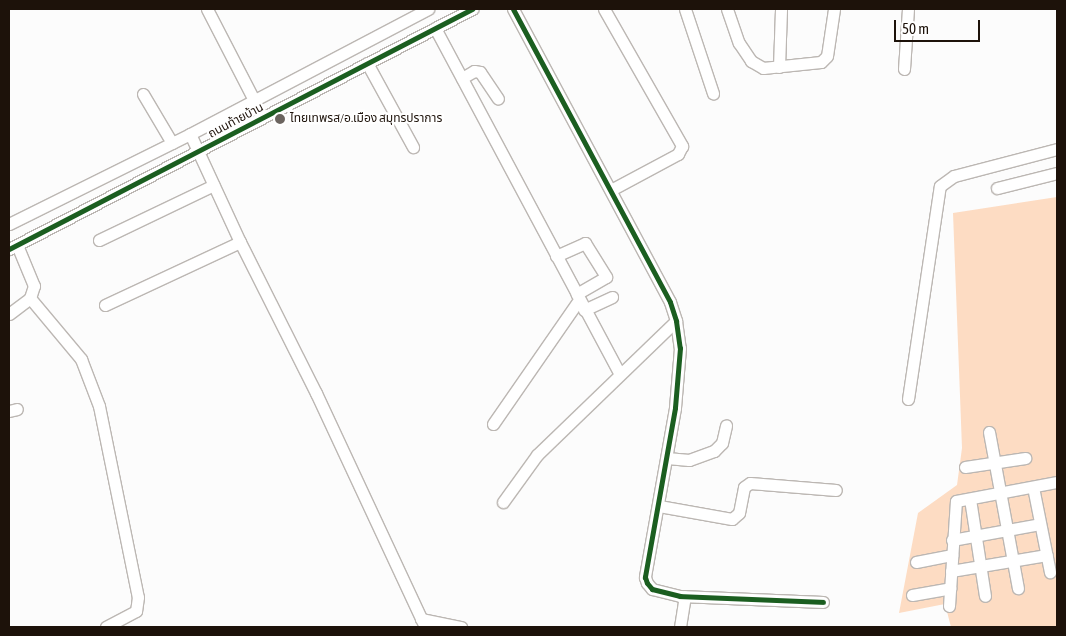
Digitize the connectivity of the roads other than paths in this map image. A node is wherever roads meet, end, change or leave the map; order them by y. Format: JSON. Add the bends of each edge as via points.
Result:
{"nodes":[{"id":1,"x":207,"y":9,"type":"edge"},
{"id":2,"x":428,"y":9,"type":"edge"},
{"id":3,"x":472,"y":9,"type":"edge"},
{"id":4,"x":513,"y":9,"type":"edge"},
{"id":5,"x":604,"y":9,"type":"edge"},
{"id":6,"x":684,"y":9,"type":"edge"},
{"id":7,"x":727,"y":9,"type":"edge"},
{"id":8,"x":781,"y":9,"type":"edge"},
{"id":9,"x":834,"y":9,"type":"edge"},
{"id":10,"x":908,"y":9,"type":"edge"},
{"id":11,"x":435,"y":28,"type":"junction"},
{"id":12,"x":367,"y":63,"type":"junction"},
{"id":13,"x":779,"y":67,"type":"junction"},
{"id":14,"x":904,"y":69,"type":"dead end"},
{"id":15,"x":462,"y":78,"type":"junction"},
{"id":16,"x":713,"y":93,"type":"dead end"},
{"id":17,"x":143,"y":94,"type":"dead end"},
{"id":18,"x":498,"y":99,"type":"dead end"},
{"id":19,"x":254,"y":100,"type":"junction"},
{"id":20,"x":190,"y":134,"type":"junction"},
{"id":21,"x":172,"y":143,"type":"junction"},
{"id":22,"x":413,"y":147,"type":"dead end"},
{"id":23,"x":1057,"y":149,"type":"edge"},
{"id":24,"x":199,"y":151,"type":"junction"},
{"id":25,"x":1057,"y":173,"type":"edge"},
{"id":26,"x":214,"y":185,"type":"junction"},
{"id":27,"x":997,"y":188,"type":"dead end"},
{"id":28,"x":610,"y":190,"type":"junction"},
{"id":29,"x":9,"y":224,"type":"edge"},
{"id":30,"x":99,"y":240,"type":"dead end"},
{"id":31,"x":240,"y":242,"type":"junction"},
{"id":32,"x":13,"y":247,"type":"edge"},
{"id":33,"x":556,"y":256,"type":"junction"},
{"id":34,"x":612,"y":296,"type":"dead end"},
{"id":35,"x":30,"y":298,"type":"junction"},
{"id":36,"x":579,"y":301,"type":"junction"},
{"id":37,"x":105,"y":305,"type":"dead end"},
{"id":38,"x":9,"y":314,"type":"edge"},
{"id":39,"x":676,"y":321,"type":"junction"},
{"id":40,"x":619,"y":373,"type":"junction"},
{"id":41,"x":908,"y":399,"type":"dead end"},
{"id":42,"x":493,"y":424,"type":"dead end"},
{"id":43,"x":726,"y":425,"type":"dead end"},
{"id":44,"x":989,"y":432,"type":"dead end"},
{"id":45,"x":667,"y":458,"type":"junction"},
{"id":46,"x":1025,"y":458,"type":"dead end"},
{"id":47,"x":994,"y":464,"type":"junction"},
{"id":48,"x":965,"y":467,"type":"dead end"},
{"id":49,"x":1057,"y":482,"type":"edge"},
{"id":50,"x":1033,"y":487,"type":"junction"},
{"id":51,"x":836,"y":490,"type":"dead end"},
{"id":52,"x":1000,"y":493,"type":"junction"},
{"id":53,"x":970,"y":499,"type":"junction"},
{"id":54,"x":503,"y":502,"type":"dead end"},
{"id":55,"x":659,"y":506,"type":"junction"},
{"id":56,"x":1040,"y":524,"type":"junction"},
{"id":57,"x":1007,"y":530,"type":"junction"},
{"id":58,"x":975,"y":536,"type":"junction"},
{"id":59,"x":952,"y":540,"type":"junction"},
{"id":60,"x":952,"y":555,"type":"junction"},
{"id":61,"x":1047,"y":555,"type":"junction"},
{"id":62,"x":1013,"y":560,"type":"junction"},
{"id":63,"x":916,"y":562,"type":"dead end"},
{"id":64,"x":981,"y":566,"type":"junction"},
{"id":65,"x":951,"y":571,"type":"junction"},
{"id":66,"x":1050,"y":572,"type":"dead end"},
{"id":67,"x":950,"y":588,"type":"junction"},
{"id":68,"x":1018,"y":588,"type":"dead end"},
{"id":69,"x":912,"y":595,"type":"dead end"},
{"id":70,"x":685,"y":596,"type":"junction"},
{"id":71,"x":985,"y":596,"type":"dead end"},
{"id":72,"x":824,"y":602,"type":"dead end"},
{"id":73,"x":949,"y":606,"type":"dead end"},
{"id":74,"x":423,"y":623,"type":"edge"},
{"id":75,"x":106,"y":627,"type":"edge"},
{"id":76,"x":461,"y":627,"type":"edge"},
{"id":77,"x":680,"y":627,"type":"edge"}],
"edges":[{"from":1,"to":19,"type":"street"},
{"from":2,"to":19,"type":"street","name":"ถนนท้ายบ้าน"},
{"from":3,"to":11,"type":"street","name":"ถนนท้ายบ้าน"},
{"from":4,"to":28,"type":"street"},
{"from":5,"to":28,"type":"street","via":[[682,146],[678,154]]},
{"from":6,"to":16,"type":"street"},
{"from":7,"to":13,"type":"street","via":[[739,43],[751,61],[763,68]]},
{"from":8,"to":13,"type":"street"},
{"from":9,"to":13,"type":"street","via":[[827,56],[821,62]]},
{"from":10,"to":14,"type":"street"},
{"from":11,"to":12,"type":"street","name":"ถนนท้ายบ้าน"},
{"from":11,"to":15,"type":"street"},
{"from":12,"to":22,"type":"street"},
{"from":12,"to":24,"type":"street","name":"ถนนท้ายบ้าน"},
{"from":15,"to":18,"type":"street","via":[[480,72]]},
{"from":15,"to":33,"type":"street"},
{"from":17,"to":21,"type":"street"},
{"from":19,"to":20,"type":"street","name":"ถนนท้ายบ้าน"},
{"from":20,"to":21,"type":"street","name":"ถนนท้ายบ้าน"},
{"from":20,"to":24,"type":"street"},
{"from":21,"to":29,"type":"street","name":"ถนนท้ายบ้าน"},
{"from":23,"to":41,"type":"street","via":[[954,176],[940,186]]},
{"from":24,"to":26,"type":"street"},
{"from":24,"to":32,"type":"street","name":"ถนนท้ายบ้าน"},
{"from":25,"to":27,"type":"street"},
{"from":26,"to":30,"type":"street"},
{"from":26,"to":31,"type":"street"},
{"from":28,"to":39,"type":"street","via":[[670,302]]},
{"from":31,"to":37,"type":"street"},
{"from":31,"to":74,"type":"street","via":[[316,394]]},
{"from":32,"to":35,"type":"street","via":[[31,272],[34,286]]},
{"from":33,"to":36,"type":"street"},
{"from":33,"to":36,"type":"street","via":[[585,243],[606,277]]},
{"from":34,"to":36,"type":"street"},
{"from":35,"to":38,"type":"street"},
{"from":35,"to":75,"type":"street","via":[[81,359],[101,415],[138,597],[136,611]]},
{"from":36,"to":40,"type":"street"},
{"from":36,"to":42,"type":"street"},
{"from":39,"to":40,"type":"street"},
{"from":39,"to":45,"type":"street","via":[[680,348]]},
{"from":40,"to":54,"type":"street","via":[[537,456]]},
{"from":43,"to":45,"type":"street","via":[[722,444],[714,451],[689,460]]},
{"from":44,"to":47,"type":"street"},
{"from":45,"to":55,"type":"street"},
{"from":46,"to":47,"type":"street"},
{"from":47,"to":48,"type":"street"},
{"from":47,"to":52,"type":"street"},
{"from":49,"to":50,"type":"street"},
{"from":50,"to":52,"type":"street"},
{"from":50,"to":56,"type":"street"},
{"from":51,"to":55,"type":"street","via":[[750,483],[744,487],[739,513],[732,519]]},
{"from":52,"to":53,"type":"street"},
{"from":52,"to":57,"type":"street"},
{"from":53,"to":58,"type":"street"},
{"from":53,"to":59,"type":"street","via":[[956,501]]},
{"from":55,"to":70,"type":"street","via":[[645,577],[652,589]]},
{"from":56,"to":57,"type":"street"},
{"from":56,"to":61,"type":"street"},
{"from":57,"to":58,"type":"street"},
{"from":57,"to":62,"type":"street"},
{"from":58,"to":59,"type":"street"},
{"from":58,"to":64,"type":"street"},
{"from":59,"to":60,"type":"street"},
{"from":60,"to":63,"type":"street"},
{"from":60,"to":65,"type":"street"},
{"from":61,"to":62,"type":"street"},
{"from":61,"to":66,"type":"street"},
{"from":62,"to":64,"type":"street"},
{"from":62,"to":68,"type":"street"},
{"from":64,"to":65,"type":"street"},
{"from":64,"to":71,"type":"street"},
{"from":65,"to":67,"type":"street"},
{"from":67,"to":69,"type":"street"},
{"from":67,"to":73,"type":"street"},
{"from":70,"to":72,"type":"street"},
{"from":70,"to":77,"type":"street"},
{"from":74,"to":76,"type":"street"}]}
